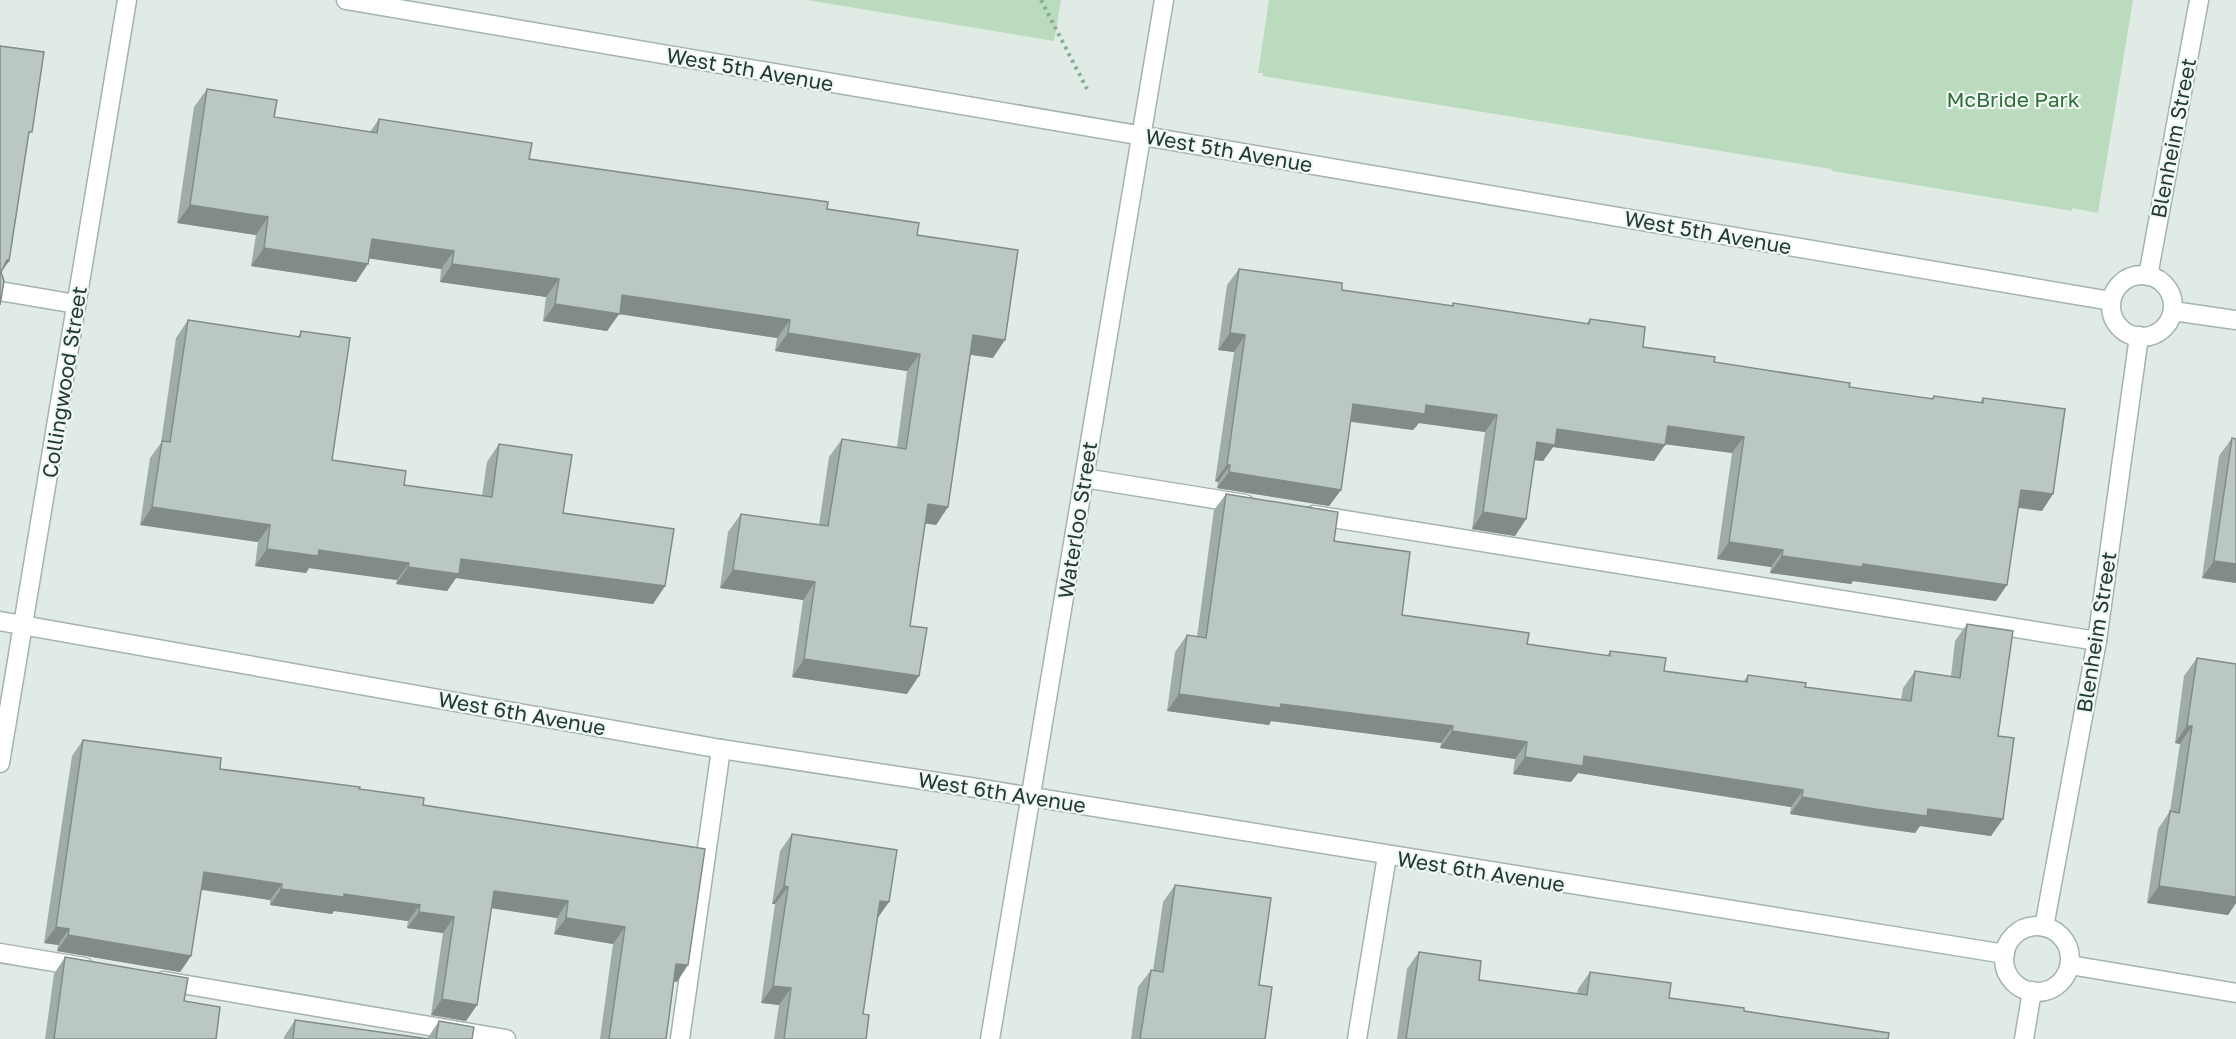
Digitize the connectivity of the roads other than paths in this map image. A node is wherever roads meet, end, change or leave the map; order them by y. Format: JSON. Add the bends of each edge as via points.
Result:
{"nodes":[{"id":1,"x":127,"y":0,"type":"edge"},
{"id":2,"x":346,"y":0,"type":"edge"},
{"id":3,"x":1164,"y":0,"type":"edge"},
{"id":4,"x":2199,"y":0,"type":"edge"},
{"id":5,"x":1142,"y":135,"type":"junction"},
{"id":6,"x":2148,"y":276,"type":"junction"},
{"id":7,"x":0,"y":291,"type":"edge"},
{"id":8,"x":2111,"y":301,"type":"junction"},
{"id":9,"x":76,"y":304,"type":"junction"},
{"id":10,"x":2173,"y":310,"type":"junction"},
{"id":11,"x":2236,"y":320,"type":"edge"},
{"id":12,"x":2139,"y":336,"type":"junction"},
{"id":13,"x":1084,"y":478,"type":"junction"},
{"id":14,"x":1263,"y":507,"type":"edge"},
{"id":15,"x":1299,"y":512,"type":"edge"},
{"id":16,"x":0,"y":621,"type":"edge"},
{"id":17,"x":23,"y":625,"type":"junction"},
{"id":18,"x":2097,"y":641,"type":"junction"},
{"id":19,"x":721,"y":749,"type":"junction"},
{"id":20,"x":0,"y":763,"type":"edge"},
{"id":21,"x":1030,"y":797,"type":"junction"},
{"id":22,"x":1387,"y":856,"type":"junction"},
{"id":23,"x":2044,"y":927,"type":"junction"},
{"id":24,"x":0,"y":953,"type":"edge"},
{"id":25,"x":2005,"y":954,"type":"junction"},
{"id":26,"x":2070,"y":965,"type":"junction"},
{"id":27,"x":106,"y":971,"type":"edge"},
{"id":28,"x":142,"y":977,"type":"edge"},
{"id":29,"x":2032,"y":991,"type":"junction"},
{"id":30,"x":2236,"y":993,"type":"edge"},
{"id":31,"x":506,"y":1039,"type":"edge"},
{"id":32,"x":680,"y":1039,"type":"edge"},
{"id":33,"x":990,"y":1039,"type":"edge"},
{"id":34,"x":1358,"y":1039,"type":"edge"},
{"id":35,"x":2024,"y":1039,"type":"edge"}],
"edges":[{"from":1,"to":9,"type":"street","name":"Collingwood Street"},
{"from":2,"to":5,"type":"street","name":"West 5th Avenue"},
{"from":3,"to":5,"type":"street","name":"Waterloo Street"},
{"from":4,"to":6,"type":"street","name":"Blenheim Street"},
{"from":5,"to":8,"type":"street","name":"West 5th Avenue"},
{"from":5,"to":13,"type":"street","name":"Waterloo Street"},
{"from":6,"to":8,"type":"street","via":[[2136,275],[2125,281]]},
{"from":6,"to":10,"type":"street","via":[[2167,288]]},
{"from":7,"to":9,"type":"street"},
{"from":8,"to":12,"type":"street","via":[[2117,325]]},
{"from":9,"to":17,"type":"street","name":"Collingwood Street"},
{"from":10,"to":11,"type":"street"},
{"from":10,"to":12,"type":"street","via":[[2161,330],[2151,336]]},
{"from":12,"to":18,"type":"street","name":"Blenheim Street"},
{"from":13,"to":14,"type":"street"},
{"from":13,"to":21,"type":"street","name":"Waterloo Street"},
{"from":15,"to":18,"type":"street"},
{"from":16,"to":17,"type":"street","name":"West 6th Avenue"},
{"from":17,"to":19,"type":"street","name":"West 6th Avenue"},
{"from":17,"to":20,"type":"street","name":"Collingwood Street"},
{"from":18,"to":23,"type":"street","name":"Blenheim Street"},
{"from":19,"to":21,"type":"street","name":"West 6th Avenue"},
{"from":19,"to":32,"type":"street"},
{"from":21,"to":22,"type":"street","name":"West 6th Avenue"},
{"from":21,"to":33,"type":"street","name":"Waterloo Street"},
{"from":22,"to":25,"type":"street","name":"West 6th Avenue"},
{"from":22,"to":34,"type":"street"},
{"from":23,"to":25,"type":"street","via":[[2033,926],[2014,935]]},
{"from":23,"to":26,"type":"street","via":[[2062,936]]},
{"from":24,"to":27,"type":"street"},
{"from":25,"to":29,"type":"street","via":[[2008,974]]},
{"from":26,"to":29,"type":"street","via":[[2066,975],[2052,988]]},
{"from":26,"to":30,"type":"street"},
{"from":28,"to":31,"type":"street"},
{"from":29,"to":35,"type":"street"}]}
